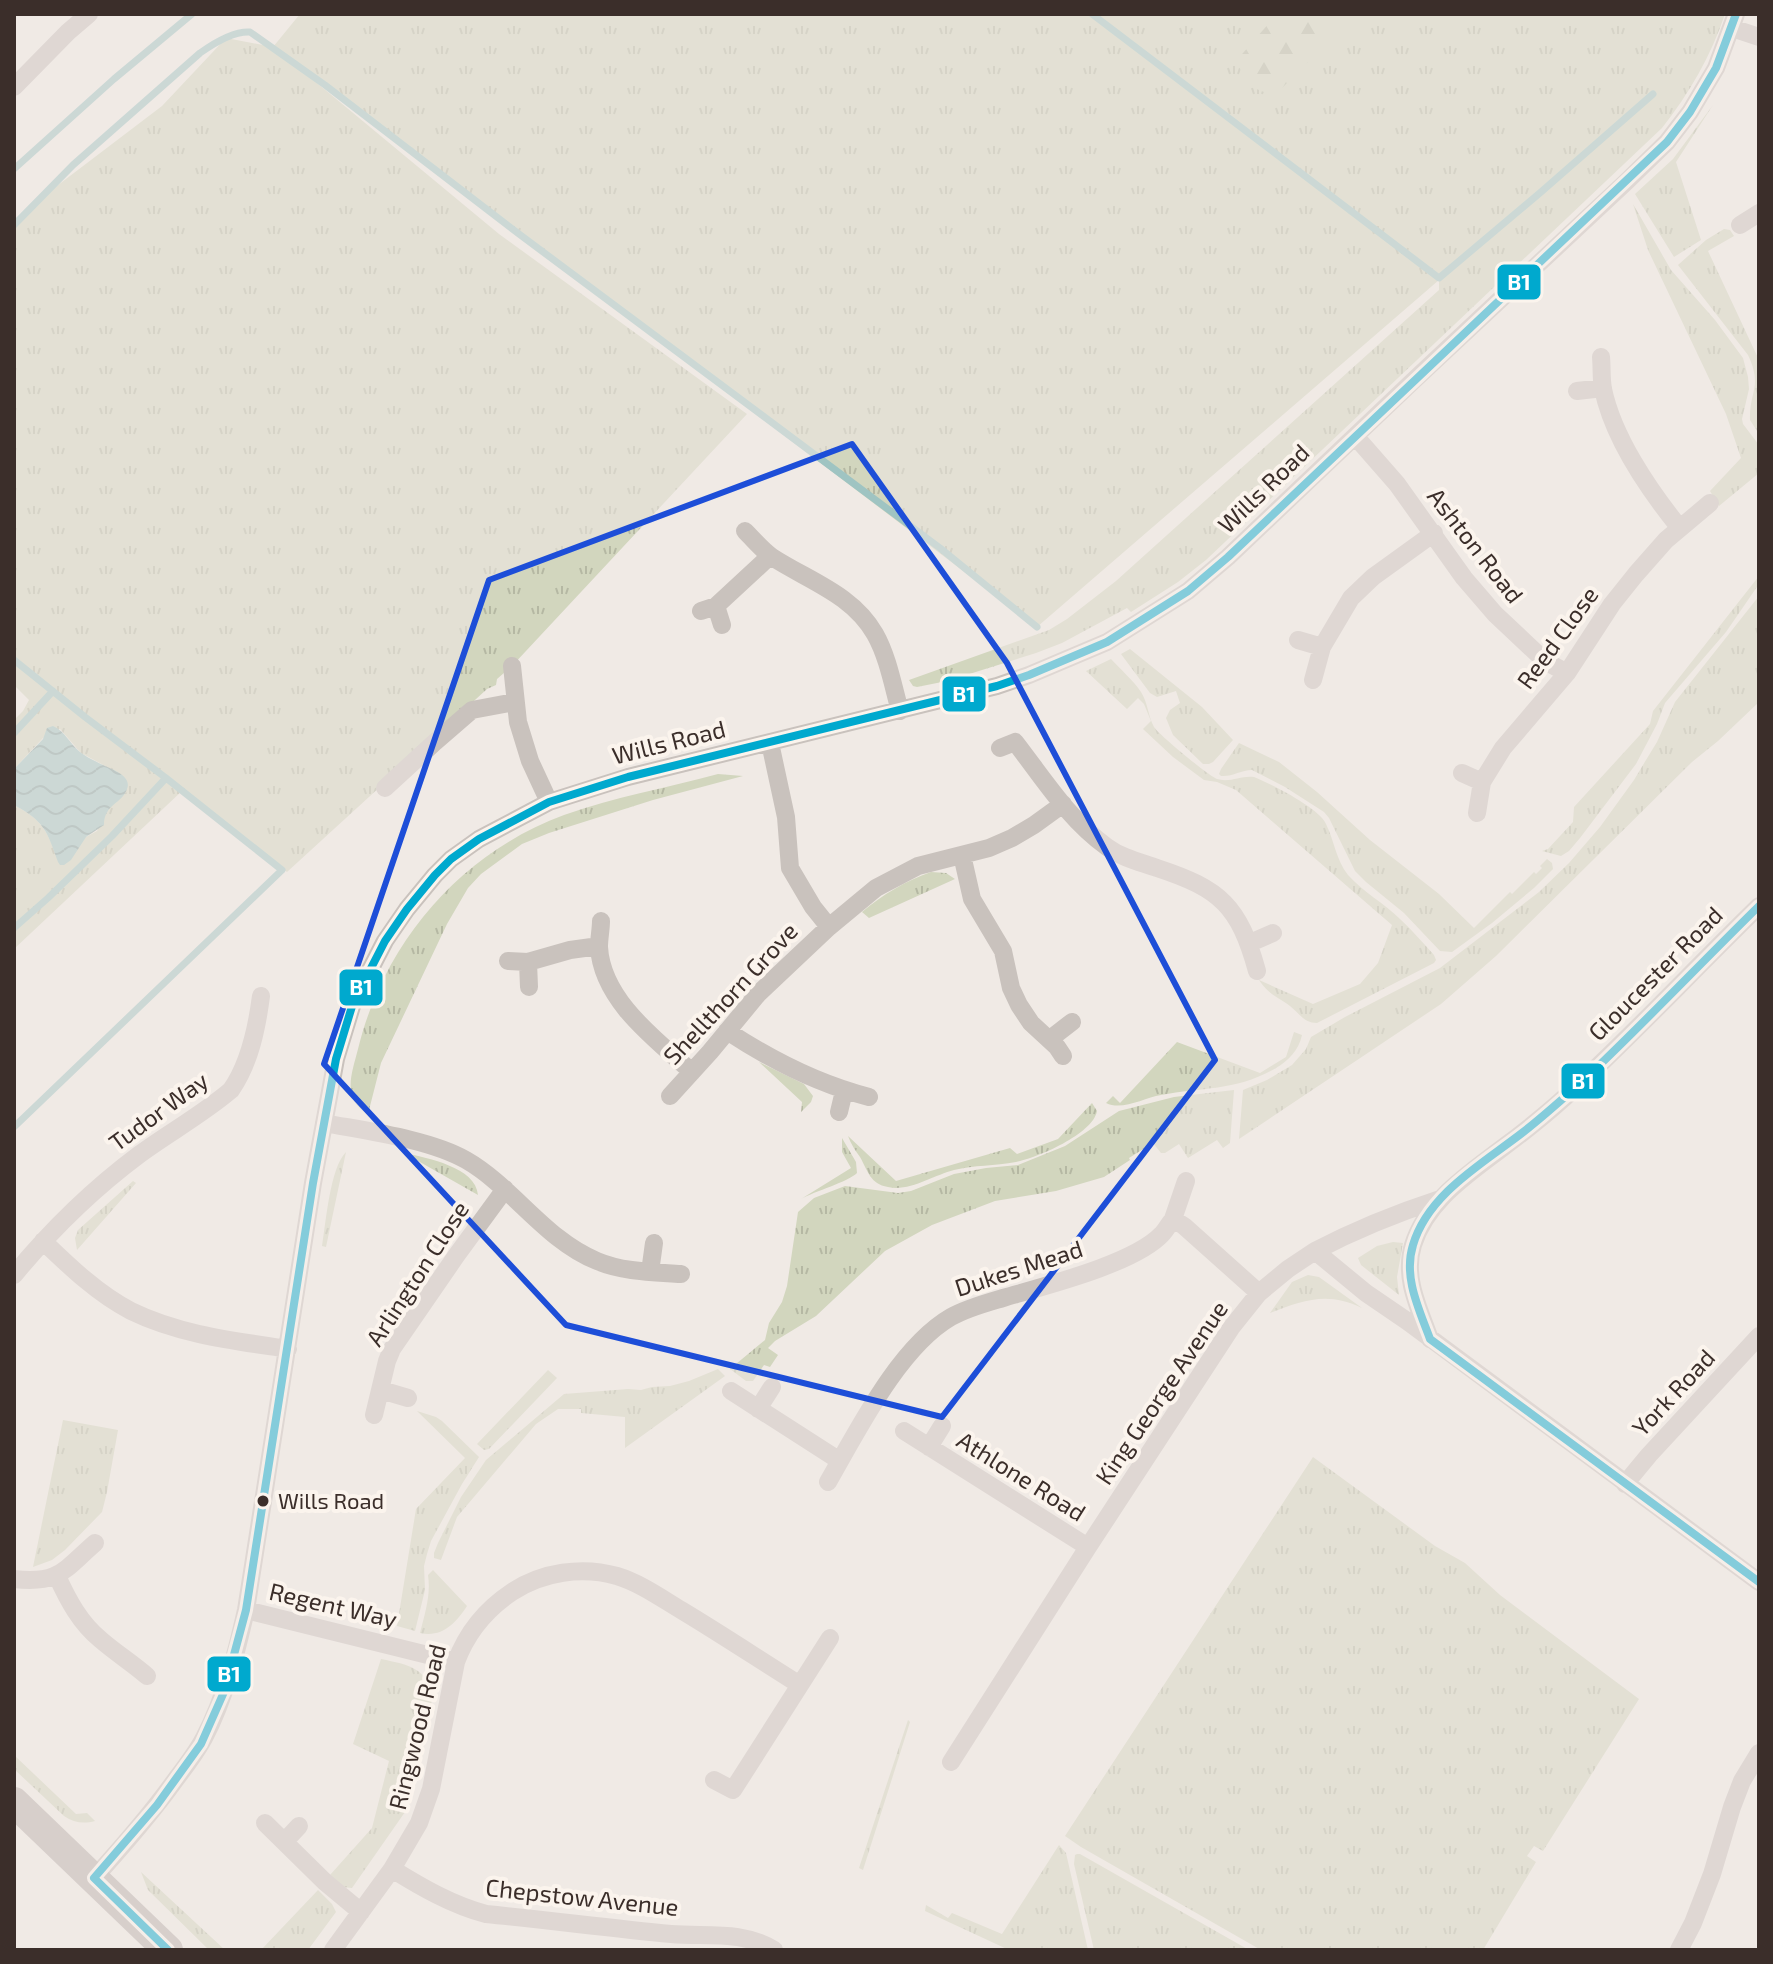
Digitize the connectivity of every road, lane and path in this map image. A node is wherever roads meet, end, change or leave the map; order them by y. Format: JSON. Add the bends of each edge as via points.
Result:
{"nodes":[{"id":1,"x":89,"y":14,"type":"edge"},
{"id":2,"x":1734,"y":21,"type":"edge"},
{"id":3,"x":1759,"y":37,"type":"edge"},
{"id":4,"x":14,"y":87,"type":"edge"},
{"id":5,"x":1759,"y":213,"type":"edge"},
{"id":6,"x":1740,"y":225,"type":"dead end"},
{"id":7,"x":1601,"y":357,"type":"dead end"},
{"id":8,"x":1603,"y":388,"type":"junction"},
{"id":9,"x":1577,"y":391,"type":"dead end"},
{"id":10,"x":1355,"y":436,"type":"junction"},
{"id":11,"x":1710,"y":503,"type":"dead end"},
{"id":12,"x":1679,"y":527,"type":"junction"},
{"id":13,"x":745,"y":531,"type":"dead end"},
{"id":14,"x":1434,"y":533,"type":"junction"},
{"id":15,"x":770,"y":556,"type":"junction"},
{"id":16,"x":722,"y":625,"type":"dead end"},
{"id":17,"x":1298,"y":640,"type":"dead end"},
{"id":18,"x":1322,"y":647,"type":"junction"},
{"id":19,"x":512,"y":666,"type":"dead end"},
{"id":20,"x":1567,"y":673,"type":"junction"},
{"id":21,"x":1313,"y":680,"type":"dead end"},
{"id":22,"x":515,"y":702,"type":"junction"},
{"id":23,"x":900,"y":711,"type":"junction"},
{"id":24,"x":1012,"y":722,"type":"dead end"},
{"id":25,"x":770,"y":743,"type":"junction"},
{"id":26,"x":1462,"y":773,"type":"dead end"},
{"id":27,"x":1482,"y":782,"type":"junction"},
{"id":28,"x":385,"y":788,"type":"dead end"},
{"id":29,"x":549,"y":802,"type":"junction"},
{"id":30,"x":1063,"y":804,"type":"junction"},
{"id":31,"x":1477,"y":813,"type":"dead end"},
{"id":32,"x":962,"y":855,"type":"junction"},
{"id":33,"x":1759,"y":906,"type":"edge"},
{"id":34,"x":601,"y":921,"type":"dead end"},
{"id":35,"x":829,"y":927,"type":"junction"},
{"id":36,"x":1273,"y":933,"type":"dead end"},
{"id":37,"x":1250,"y":943,"type":"junction"},
{"id":38,"x":599,"y":946,"type":"junction"},
{"id":39,"x":508,"y":961,"type":"dead end"},
{"id":40,"x":528,"y":962,"type":"junction"},
{"id":41,"x":1257,"y":971,"type":"dead end"},
{"id":42,"x":529,"y":987,"type":"dead end"},
{"id":43,"x":261,"y":996,"type":"dead end"},
{"id":44,"x":1072,"y":1022,"type":"dead end"},
{"id":45,"x":727,"y":1031,"type":"junction"},
{"id":46,"x":1050,"y":1039,"type":"junction"},
{"id":47,"x":1063,"y":1056,"type":"dead end"},
{"id":48,"x":692,"y":1072,"type":"junction"},
{"id":49,"x":844,"y":1091,"type":"junction"},
{"id":50,"x":670,"y":1096,"type":"dead end"},
{"id":51,"x":869,"y":1097,"type":"dead end"},
{"id":52,"x":839,"y":1112,"type":"dead end"},
{"id":53,"x":324,"y":1123,"type":"junction"},
{"id":54,"x":1186,"y":1181,"type":"dead end"},
{"id":55,"x":505,"y":1189,"type":"junction"},
{"id":56,"x":1440,"y":1199,"type":"junction"},
{"id":57,"x":1173,"y":1219,"type":"junction"},
{"id":58,"x":43,"y":1241,"type":"junction"},
{"id":59,"x":654,"y":1243,"type":"dead end"},
{"id":60,"x":1315,"y":1251,"type":"junction"},
{"id":61,"x":650,"y":1272,"type":"junction"},
{"id":62,"x":681,"y":1274,"type":"dead end"},
{"id":63,"x":14,"y":1275,"type":"edge"},
{"id":64,"x":1259,"y":1293,"type":"junction"},
{"id":65,"x":1759,"y":1336,"type":"edge"},
{"id":66,"x":1430,"y":1339,"type":"junction"},
{"id":67,"x":288,"y":1349,"type":"junction"},
{"id":68,"x":772,"y":1387,"type":"dead end"},
{"id":69,"x":381,"y":1390,"type":"junction"},
{"id":70,"x":731,"y":1391,"type":"dead end"},
{"id":71,"x":408,"y":1398,"type":"dead end"},
{"id":72,"x":758,"y":1409,"type":"junction"},
{"id":73,"x":374,"y":1415,"type":"dead end"},
{"id":74,"x":942,"y":1426,"type":"dead end"},
{"id":75,"x":904,"y":1431,"type":"dead end"},
{"id":76,"x":929,"y":1447,"type":"junction"},
{"id":77,"x":840,"y":1461,"type":"junction"},
{"id":78,"x":828,"y":1482,"type":"dead end"},
{"id":79,"x":1625,"y":1484,"type":"junction"},
{"id":80,"x":95,"y":1543,"type":"dead end"},
{"id":81,"x":1088,"y":1547,"type":"junction"},
{"id":82,"x":57,"y":1576,"type":"junction"},
{"id":83,"x":14,"y":1579,"type":"edge"},
{"id":84,"x":1759,"y":1582,"type":"edge"},
{"id":85,"x":246,"y":1610,"type":"junction"},
{"id":86,"x":830,"y":1638,"type":"dead end"},
{"id":87,"x":142,"y":1646,"type":"dead end"},
{"id":88,"x":132,"y":1662,"type":"junction"},
{"id":89,"x":456,"y":1662,"type":"junction"},
{"id":90,"x":147,"y":1676,"type":"dead end"},
{"id":91,"x":800,"y":1685,"type":"junction"},
{"id":92,"x":1759,"y":1753,"type":"edge"},
{"id":93,"x":951,"y":1762,"type":"dead end"},
{"id":94,"x":714,"y":1780,"type":"dead end"},
{"id":95,"x":14,"y":1802,"type":"edge"},
{"id":96,"x":265,"y":1823,"type":"dead end"},
{"id":97,"x":299,"y":1826,"type":"dead end"},
{"id":98,"x":285,"y":1841,"type":"junction"},
{"id":99,"x":392,"y":1869,"type":"junction"},
{"id":100,"x":94,"y":1878,"type":"junction"},
{"id":101,"x":361,"y":1912,"type":"junction"},
{"id":102,"x":674,"y":1942,"type":"edge"},
{"id":103,"x":168,"y":1950,"type":"edge"},
{"id":104,"x":333,"y":1950,"type":"edge"},
{"id":105,"x":774,"y":1950,"type":"edge"},
{"id":106,"x":1679,"y":1950,"type":"edge"}],
"edges":[{"from":1,"to":4,"type":"street"},
{"from":2,"to":3,"type":"street"},
{"from":2,"to":10,"type":"street","name":"Wills Road","via":[[1716,68],[1667,142]]},
{"from":5,"to":6,"type":"street"},
{"from":7,"to":8,"type":"street"},
{"from":8,"to":9,"type":"street"},
{"from":8,"to":12,"type":"street","via":[[1641,475]]},
{"from":10,"to":14,"type":"street","name":"Ashton Road"},
{"from":10,"to":23,"type":"street","name":"Wills Road","via":[[1228,557],[1125,632],[1029,675]]},
{"from":11,"to":12,"type":"street","name":"Reed Close"},
{"from":12,"to":20,"type":"street","name":"Reed Close","via":[[1612,604]]},
{"from":13,"to":15,"type":"street"},
{"from":14,"to":18,"type":"street","via":[[1351,598]]},
{"from":14,"to":20,"type":"street","name":"Ashton Road","via":[[1495,614],[1545,661]]},
{"from":15,"to":16,"type":"street","via":[[708,609]]},
{"from":15,"to":23,"type":"street","via":[[832,590],[862,616],[882,648]]},
{"from":17,"to":18,"type":"street"},
{"from":18,"to":21,"type":"street"},
{"from":19,"to":22,"type":"street"},
{"from":20,"to":27,"type":"street","name":"Reed Close","via":[[1512,736]]},
{"from":22,"to":28,"type":"street","via":[[472,710],[409,777]]},
{"from":22,"to":29,"type":"street","via":[[530,761]]},
{"from":23,"to":25,"type":"street","name":"Wills Road"},
{"from":24,"to":30,"type":"street","via":[[1007,745]]},
{"from":25,"to":29,"type":"street","name":"Wills Road"},
{"from":25,"to":35,"type":"street","name":"Shellthorn Grove","via":[[786,817],[790,868]]},
{"from":26,"to":27,"type":"street"},
{"from":27,"to":31,"type":"street","name":"Reed Close"},
{"from":29,"to":53,"type":"street","name":"Wills Road","via":[[451,859],[407,909],[353,1003]]},
{"from":30,"to":32,"type":"street","name":"Shellthorn Grove","via":[[1012,838]]},
{"from":30,"to":37,"type":"street","via":[[1121,856],[1189,879],[1213,893],[1236,917]]},
{"from":32,"to":35,"type":"street","name":"Shellthorn Grove","via":[[892,879]]},
{"from":32,"to":46,"type":"street","via":[[972,899],[1003,951],[1011,988],[1025,1015]]},
{"from":33,"to":56,"type":"street","name":"Gloucester Road","via":[[1562,1100]]},
{"from":34,"to":38,"type":"street"},
{"from":35,"to":45,"type":"street","name":"Shellthorn Grove"},
{"from":36,"to":37,"type":"street"},
{"from":37,"to":41,"type":"street"},
{"from":38,"to":40,"type":"street"},
{"from":38,"to":48,"type":"street","via":[[622,1003]]},
{"from":39,"to":40,"type":"street"},
{"from":40,"to":42,"type":"street"},
{"from":43,"to":58,"type":"street","name":"Tudor Way","via":[[245,1063],[231,1090],[138,1156]]},
{"from":44,"to":46,"type":"street"},
{"from":45,"to":48,"type":"street","name":"Shellthorn Grove"},
{"from":45,"to":49,"type":"street","via":[[788,1067]]},
{"from":46,"to":47,"type":"street"},
{"from":48,"to":50,"type":"street","name":"Shellthorn Grove"},
{"from":49,"to":51,"type":"street"},
{"from":49,"to":52,"type":"street"},
{"from":53,"to":55,"type":"street","via":[[452,1152]]},
{"from":53,"to":67,"type":"street","name":"Wills Road"},
{"from":54,"to":57,"type":"street","name":"Dukes Mead"},
{"from":55,"to":61,"type":"street","via":[[586,1256]]},
{"from":55,"to":69,"type":"street","name":"Arlington Close","via":[[392,1349]]},
{"from":56,"to":60,"type":"street","name":"Gloucester Road"},
{"from":56,"to":66,"type":"street","name":"Gloucester Road","via":[[1418,1234],[1410,1261],[1413,1293]]},
{"from":57,"to":64,"type":"street"},
{"from":57,"to":77,"type":"street","name":"Dukes Mead","via":[[1161,1235],[1129,1256],[979,1305],[930,1332],[893,1375]]},
{"from":58,"to":63,"type":"street","name":"Tudor Way"},
{"from":58,"to":67,"type":"street","via":[[102,1293],[153,1321]]},
{"from":59,"to":61,"type":"street"},
{"from":60,"to":64,"type":"street","name":"King George Avenue"},
{"from":60,"to":66,"type":"street"},
{"from":61,"to":62,"type":"street"},
{"from":64,"to":81,"type":"street","name":"King George Avenue"},
{"from":65,"to":79,"type":"street","name":"York Road"},
{"from":66,"to":79,"type":"street"},
{"from":67,"to":85,"type":"street","name":"Wills Road"},
{"from":68,"to":72,"type":"street"},
{"from":69,"to":71,"type":"street"},
{"from":69,"to":73,"type":"street","name":"Arlington Close"},
{"from":70,"to":72,"type":"street"},
{"from":72,"to":77,"type":"street"},
{"from":74,"to":76,"type":"street","name":"Athlone Road"},
{"from":75,"to":76,"type":"street","name":"Athlone Road"},
{"from":76,"to":81,"type":"street","name":"Athlone Road"},
{"from":77,"to":78,"type":"street","name":"Dukes Mead"},
{"from":79,"to":84,"type":"street"},
{"from":80,"to":82,"type":"street"},
{"from":81,"to":93,"type":"street","name":"King George Avenue"},
{"from":82,"to":83,"type":"street"},
{"from":82,"to":88,"type":"street","via":[[91,1631]]},
{"from":85,"to":89,"type":"street","name":"Regent Way"},
{"from":85,"to":100,"type":"street","name":"Wills Road","via":[[225,1688],[204,1737],[161,1800]]},
{"from":86,"to":91,"type":"street"},
{"from":87,"to":88,"type":"street"},
{"from":88,"to":90,"type":"street"},
{"from":89,"to":91,"type":"street","name":"Ringwood Road","via":[[482,1616],[511,1592],[544,1576],[589,1572],[636,1584]]},
{"from":89,"to":99,"type":"street","name":"Ringwood Road","via":[[426,1806]]},
{"from":91,"to":94,"type":"street","via":[[733,1790]]},
{"from":92,"to":106,"type":"street","via":[[1742,1781],[1712,1874]]},
{"from":95,"to":100,"type":"main road"},
{"from":96,"to":98,"type":"street"},
{"from":97,"to":98,"type":"street"},
{"from":98,"to":101,"type":"street"},
{"from":99,"to":101,"type":"street","name":"Ringwood Road"},
{"from":99,"to":102,"type":"street","name":"Chepstow Avenue","via":[[470,1910]]},
{"from":100,"to":103,"type":"main road"},
{"from":101,"to":104,"type":"street","name":"Ringwood Road"},
{"from":102,"to":105,"type":"street","name":"Chepstow Avenue","via":[[728,1935]]}]}
